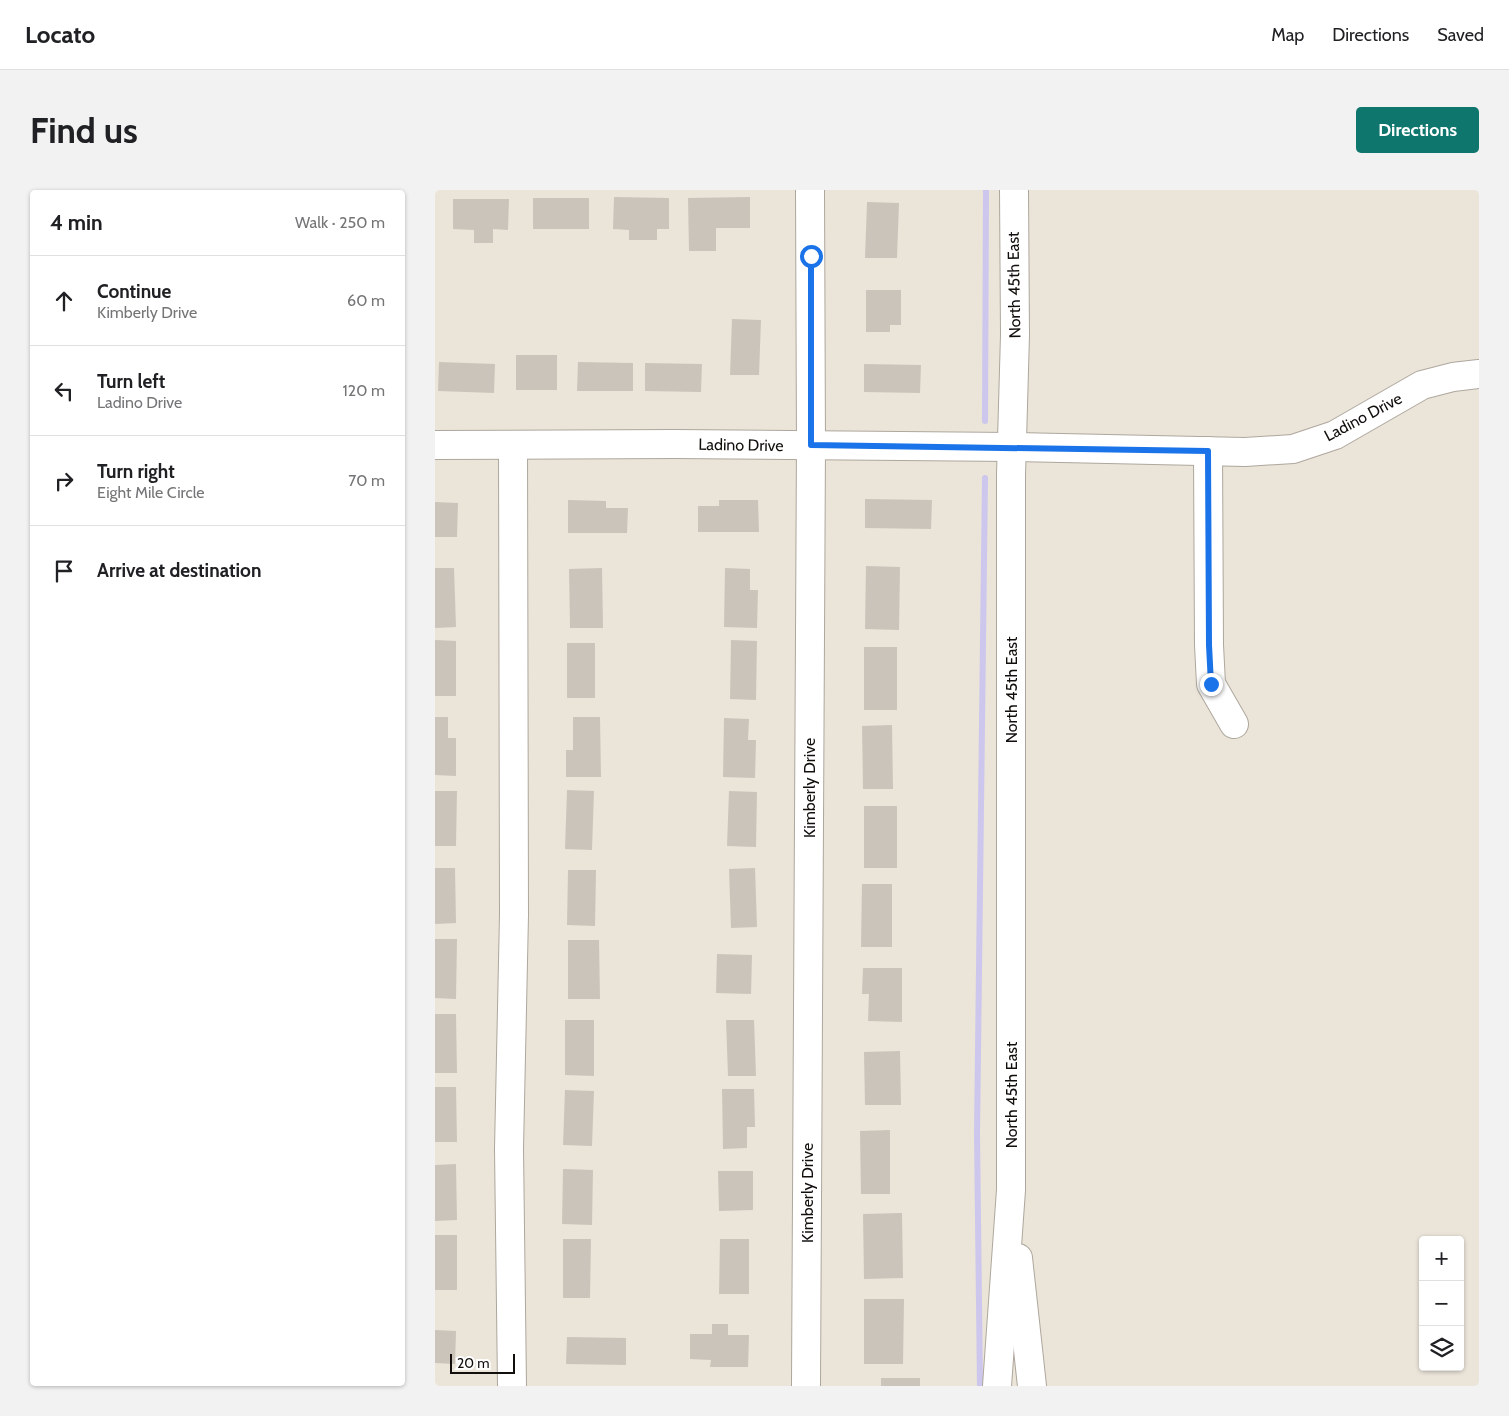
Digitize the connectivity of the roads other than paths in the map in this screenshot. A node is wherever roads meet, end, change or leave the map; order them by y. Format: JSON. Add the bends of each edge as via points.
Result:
{"nodes":[{"id":1,"x":810,"y":190,"type":"edge"},
{"id":2,"x":1014,"y":190,"type":"edge"},
{"id":3,"x":1479,"y":374,"type":"edge"},
{"id":4,"x":435,"y":445,"type":"edge"},
{"id":5,"x":513,"y":445,"type":"junction"},
{"id":6,"x":811,"y":445,"type":"junction"},
{"id":7,"x":1011,"y":447,"type":"junction"},
{"id":8,"x":1208,"y":451,"type":"junction"},
{"id":9,"x":1234,"y":724,"type":"dead end"},
{"id":10,"x":1011,"y":1190,"type":"junction"},
{"id":11,"x":512,"y":1386,"type":"edge"},
{"id":12,"x":806,"y":1386,"type":"edge"},
{"id":13,"x":997,"y":1386,"type":"edge"},
{"id":14,"x":1032,"y":1386,"type":"edge"}],
"edges":[{"from":1,"to":6,"type":"street","name":"Kimberly Drive"},
{"from":2,"to":7,"type":"street","name":"North 45th East","via":[[1015,336]]},
{"from":3,"to":8,"type":"street","name":"Ladino Drive","via":[[1453,376],[1423,385],[1335,435],[1293,449]]},
{"from":4,"to":5,"type":"street","name":"Ladino Drive"},
{"from":5,"to":6,"type":"street","name":"Ladino Drive"},
{"from":5,"to":11,"type":"street","via":[[514,915],[509,1149]]},
{"from":6,"to":7,"type":"street","name":"Ladino Drive"},
{"from":6,"to":12,"type":"street","name":"Kimberly Drive"},
{"from":7,"to":8,"type":"street","name":"Ladino Drive"},
{"from":7,"to":10,"type":"street","name":"North 45th East"},
{"from":8,"to":9,"type":"street","via":[[1211,684]]},
{"from":10,"to":13,"type":"street","name":"North 45th East"},
{"from":10,"to":14,"type":"street","name":"North 45th East"}]}
